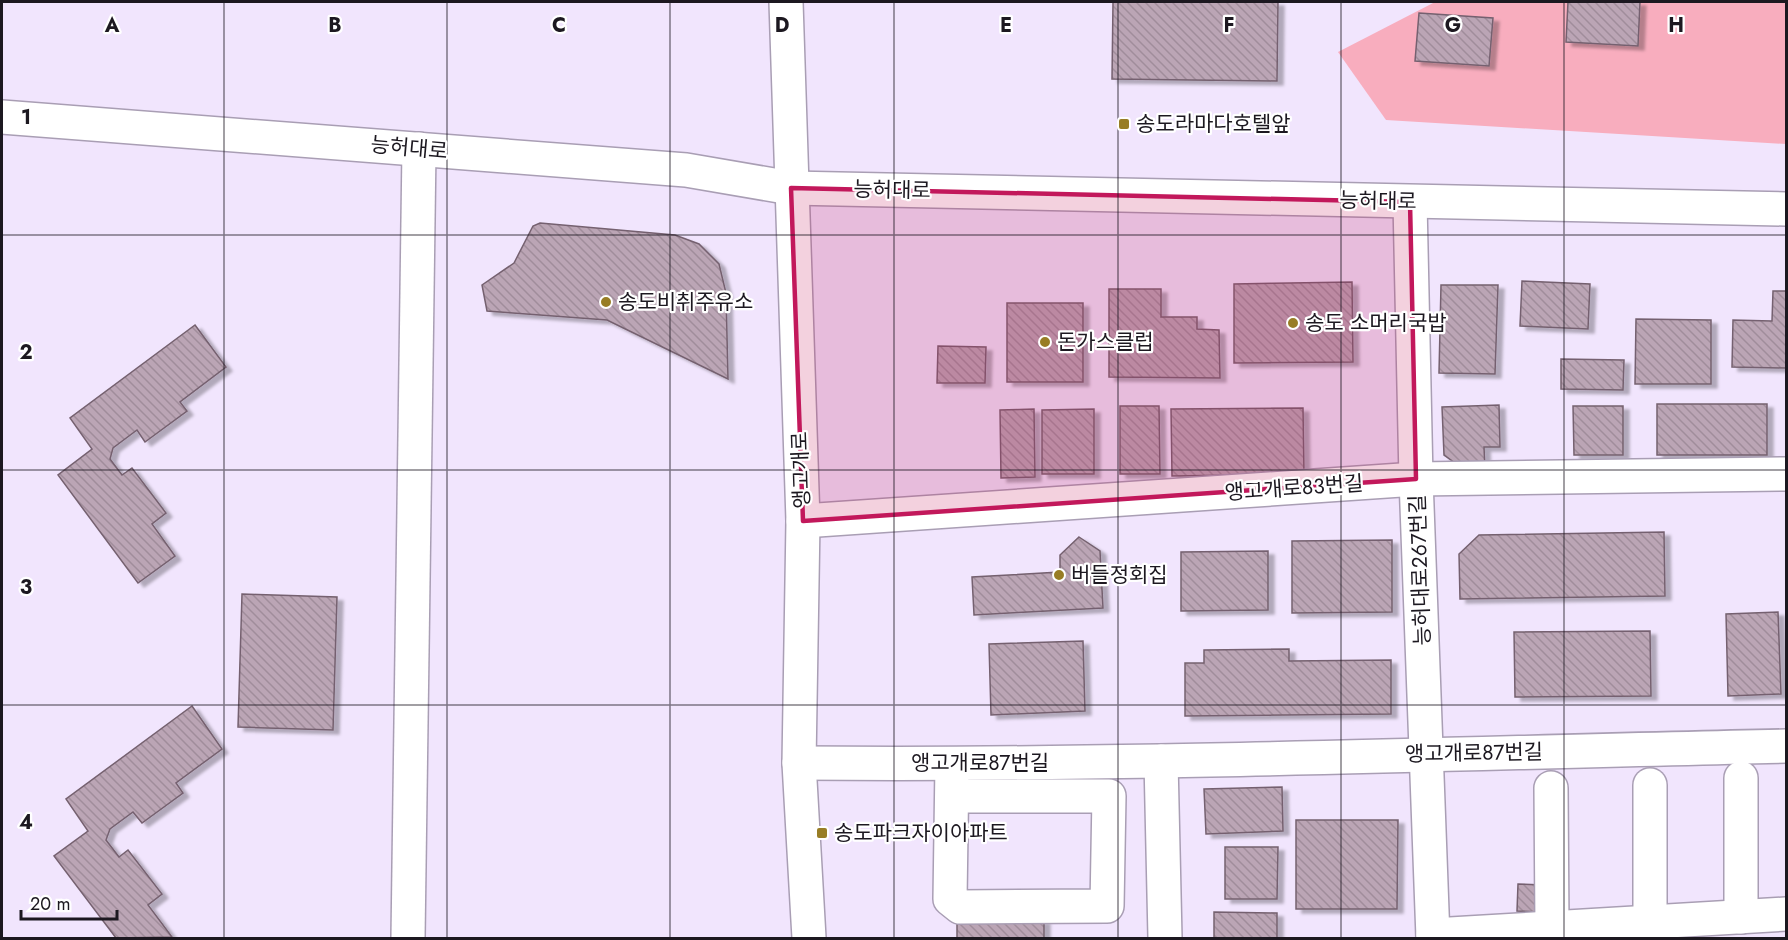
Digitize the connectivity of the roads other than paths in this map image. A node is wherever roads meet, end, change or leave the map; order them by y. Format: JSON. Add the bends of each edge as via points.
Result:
{"nodes":[{"id":1,"x":786,"y":2,"type":"edge"},
{"id":2,"x":2,"y":117,"type":"edge"},
{"id":3,"x":419,"y":149,"type":"junction"},
{"id":4,"x":791,"y":188,"type":"junction"},
{"id":5,"x":1410,"y":202,"type":"junction"},
{"id":6,"x":1786,"y":209,"type":"edge"},
{"id":7,"x":1786,"y":474,"type":"edge"},
{"id":8,"x":1416,"y":479,"type":"junction"},
{"id":9,"x":803,"y":521,"type":"junction"},
{"id":10,"x":1786,"y":746,"type":"edge"},
{"id":11,"x":1427,"y":754,"type":"junction"},
{"id":12,"x":1161,"y":761,"type":"junction"},
{"id":13,"x":799,"y":763,"type":"junction"},
{"id":14,"x":1741,"y":778,"type":"dead end"},
{"id":15,"x":952,"y":780,"type":"junction"},
{"id":16,"x":1650,"y":785,"type":"dead end"},
{"id":17,"x":1551,"y":788,"type":"dead end"},
{"id":18,"x":1761,"y":921,"type":"edge"},
{"id":19,"x":1650,"y":922,"type":"junction"},
{"id":20,"x":1564,"y":931,"type":"edge"},
{"id":21,"x":1433,"y":937,"type":"edge"},
{"id":22,"x":408,"y":939,"type":"edge"},
{"id":23,"x":809,"y":939,"type":"edge"},
{"id":24,"x":1165,"y":939,"type":"edge"}],
"edges":[{"from":1,"to":4,"type":"street","name":"앵고개로"},
{"from":2,"to":3,"type":"street","name":"능허대로"},
{"from":3,"to":4,"type":"street","name":"능허대로","via":[[686,171]]},
{"from":3,"to":22,"type":"street"},
{"from":4,"to":5,"type":"street","name":"능허대로"},
{"from":4,"to":9,"type":"street","name":"앵고개로"},
{"from":5,"to":6,"type":"street","name":"능허대로"},
{"from":5,"to":8,"type":"street","name":"능허대로267번길"},
{"from":7,"to":8,"type":"street","name":"앵고개로83번길"},
{"from":8,"to":9,"type":"street","name":"앵고개로83번길"},
{"from":8,"to":11,"type":"street","name":"능허대로267번길"},
{"from":9,"to":13,"type":"street","name":"앵고개로"},
{"from":10,"to":11,"type":"street","name":"앵고개로87번길"},
{"from":11,"to":12,"type":"street","name":"앵고개로87번길"},
{"from":11,"to":21,"type":"street","name":"능허대로267번길"},
{"from":12,"to":15,"type":"street","name":"앵고개로87번길"},
{"from":12,"to":24,"type":"street"},
{"from":13,"to":15,"type":"street","name":"앵고개로87번길"},
{"from":13,"to":23,"type":"street","name":"앵고개로"},
{"from":14,"to":18,"type":"street"},
{"from":15,"to":15,"type":"street","via":[[950,899],[960,907],[1107,906],[1109,796]]},
{"from":16,"to":19,"type":"street"},
{"from":17,"to":20,"type":"street"},
{"from":18,"to":19,"type":"street"},
{"from":19,"to":20,"type":"street"},
{"from":20,"to":21,"type":"street"}]}
